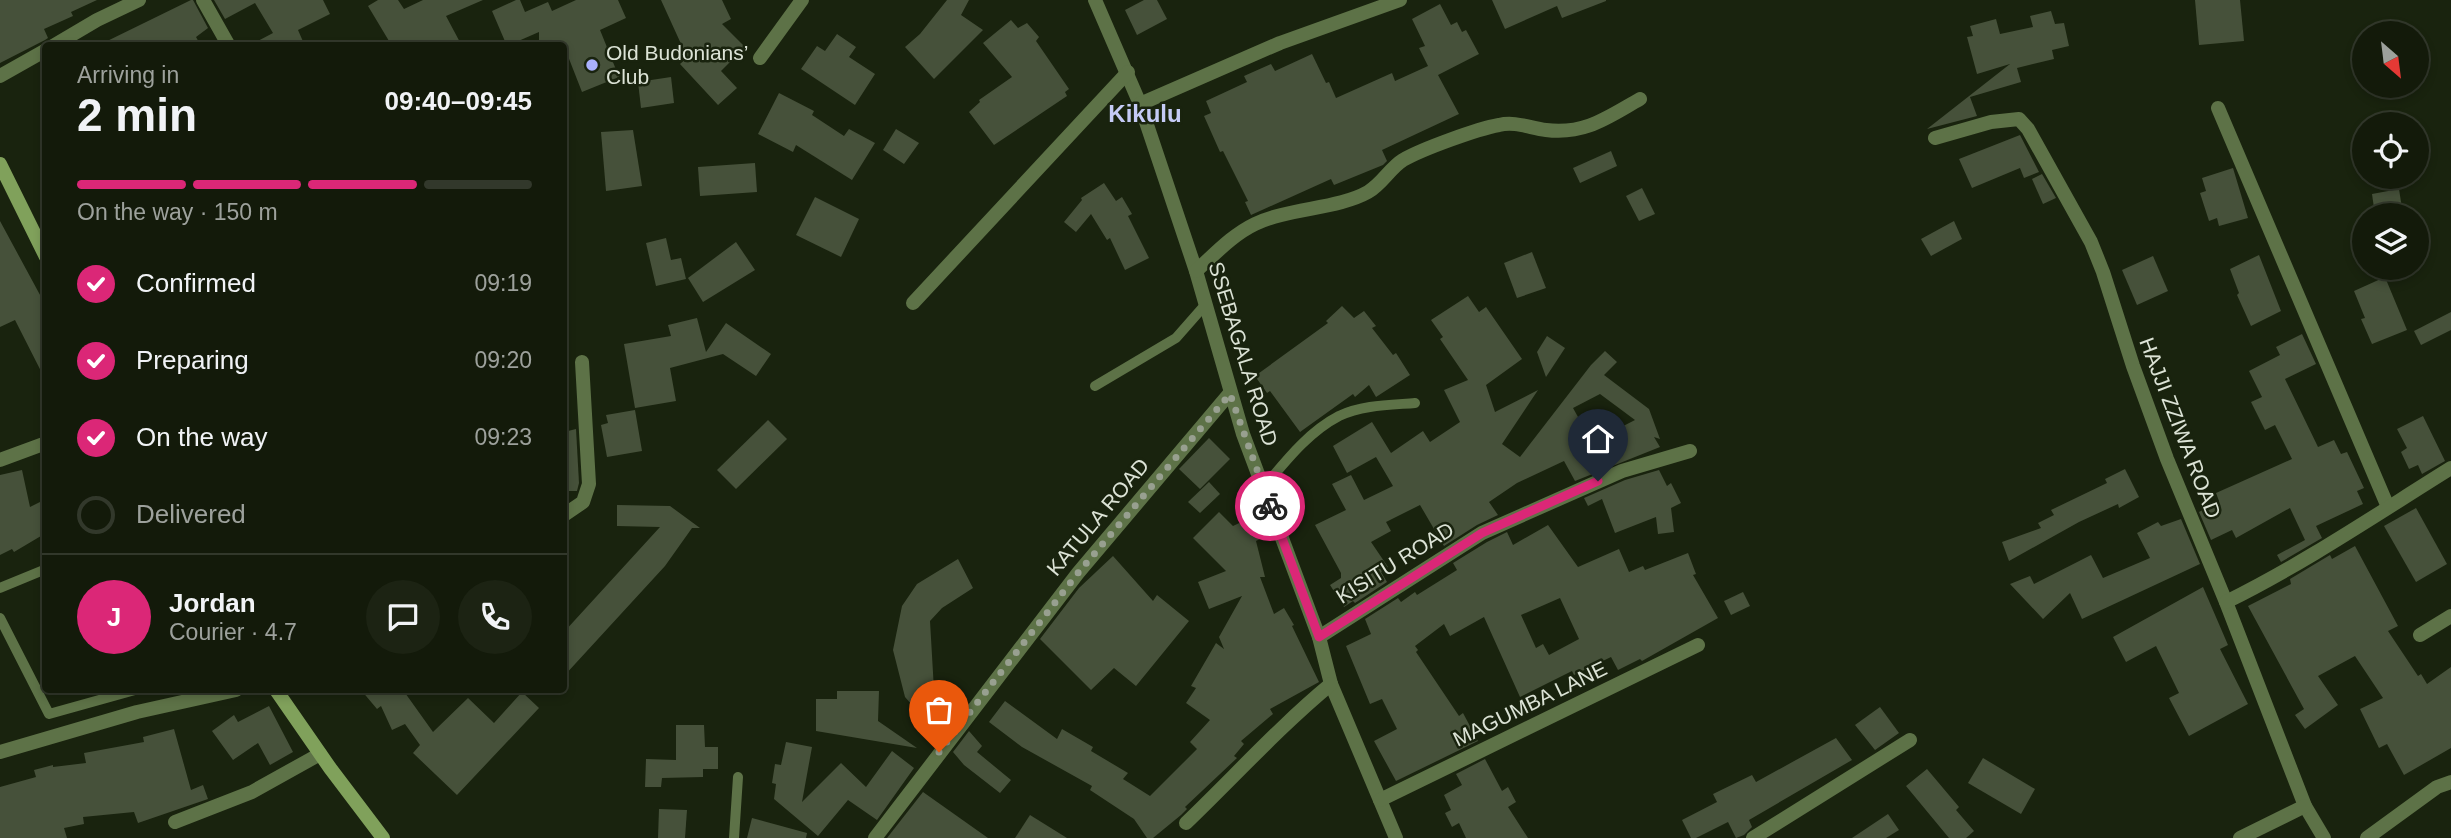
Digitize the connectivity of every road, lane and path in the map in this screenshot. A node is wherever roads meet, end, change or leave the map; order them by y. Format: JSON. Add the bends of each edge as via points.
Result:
{"nodes":[{"id":1,"x":139,"y":0,"type":"edge"},
{"id":2,"x":203,"y":0,"type":"edge"},
{"id":3,"x":802,"y":0,"type":"edge"},
{"id":4,"x":1095,"y":0,"type":"edge"},
{"id":5,"x":1400,"y":0,"type":"edge"},
{"id":6,"x":60,"y":42,"type":"edge"},
{"id":7,"x":227,"y":42,"type":"edge"},
{"id":8,"x":42,"y":52,"type":"edge"},
{"id":9,"x":761,"y":58,"type":"dead end"},
{"id":10,"x":1128,"y":72,"type":"junction"},
{"id":11,"x":0,"y":76,"type":"edge"},
{"id":12,"x":1640,"y":99,"type":"dead end"},
{"id":13,"x":1140,"y":104,"type":"junction"},
{"id":14,"x":2218,"y":108,"type":"dead end"},
{"id":15,"x":1935,"y":138,"type":"dead end"},
{"id":16,"x":0,"y":164,"type":"edge"},
{"id":17,"x":42,"y":249,"type":"edge"},
{"id":18,"x":1196,"y":271,"type":"junction"},
{"id":19,"x":913,"y":303,"type":"dead end"},
{"id":20,"x":1205,"y":305,"type":"junction"},
{"id":21,"x":582,"y":362,"type":"dead end"},
{"id":22,"x":1095,"y":386,"type":"dead end"},
{"id":23,"x":1230,"y":394,"type":"junction"},
{"id":24,"x":1415,"y":403,"type":"dead end"},
{"id":25,"x":42,"y":444,"type":"edge"},
{"id":26,"x":1690,"y":450,"type":"dead end"},
{"id":27,"x":0,"y":460,"type":"edge"},
{"id":28,"x":2451,"y":468,"type":"edge"},
{"id":29,"x":1263,"y":488,"type":"junction"},
{"id":30,"x":2388,"y":507,"type":"junction"},
{"id":31,"x":567,"y":513,"type":"edge"},
{"id":32,"x":42,"y":571,"type":"edge"},
{"id":33,"x":0,"y":588,"type":"edge"},
{"id":34,"x":2226,"y":601,"type":"junction"},
{"id":35,"x":2451,"y":616,"type":"edge"},
{"id":36,"x":0,"y":618,"type":"edge"},
{"id":37,"x":2420,"y":635,"type":"dead end"},
{"id":38,"x":1319,"y":637,"type":"junction"},
{"id":39,"x":1698,"y":645,"type":"dead end"},
{"id":40,"x":1331,"y":684,"type":"junction"},
{"id":41,"x":124,"y":693,"type":"edge"},
{"id":42,"x":222,"y":693,"type":"edge"},
{"id":43,"x":278,"y":693,"type":"edge"},
{"id":44,"x":1910,"y":740,"type":"dead end"},
{"id":45,"x":0,"y":752,"type":"edge"},
{"id":46,"x":320,"y":754,"type":"junction"},
{"id":47,"x":738,"y":777,"type":"dead end"},
{"id":48,"x":2451,"y":782,"type":"edge"},
{"id":49,"x":1380,"y":800,"type":"junction"},
{"id":50,"x":2305,"y":806,"type":"junction"},
{"id":51,"x":175,"y":822,"type":"dead end"},
{"id":52,"x":1186,"y":823,"type":"dead end"},
{"id":53,"x":383,"y":838,"type":"edge"},
{"id":54,"x":734,"y":838,"type":"edge"},
{"id":55,"x":875,"y":838,"type":"edge"},
{"id":56,"x":1396,"y":838,"type":"edge"},
{"id":57,"x":1754,"y":838,"type":"edge"},
{"id":58,"x":2241,"y":838,"type":"edge"},
{"id":59,"x":2324,"y":838,"type":"edge"},
{"id":60,"x":2367,"y":838,"type":"edge"}],
"edges":[{"from":1,"to":6,"type":"street"},
{"from":2,"to":7,"type":"street"},
{"from":3,"to":9,"type":"street"},
{"from":4,"to":10,"type":"street","name":"SSEBAGALA ROAD"},
{"from":5,"to":13,"type":"street","via":[[1280,43]]},
{"from":8,"to":11,"type":"street"},
{"from":10,"to":13,"type":"street","name":"SSEBAGALA ROAD"},
{"from":10,"to":19,"type":"street"},
{"from":12,"to":18,"type":"street","via":[[1576,131],[1500,124],[1419,152],[1356,197],[1254,225]]},
{"from":13,"to":18,"type":"street","name":"SSEBAGALA ROAD"},
{"from":14,"to":30,"type":"street"},
{"from":15,"to":34,"type":"street","name":"HAJJI ZZIWA ROAD","via":[[2019,119],[2028,129],[2091,242],[2163,447]]},
{"from":16,"to":17,"type":"main road"},
{"from":18,"to":20,"type":"street","name":"SSEBAGALA ROAD"},
{"from":20,"to":22,"type":"lane","via":[[1176,338]]},
{"from":20,"to":23,"type":"street","name":"SSEBAGALA ROAD"},
{"from":21,"to":31,"type":"street","via":[[589,484],[583,502]]},
{"from":23,"to":29,"type":"street","name":"SSEBAGALA ROAD"},
{"from":23,"to":55,"type":"street","name":"KATULA ROAD","via":[[1078,573]]},
{"from":24,"to":29,"type":"lane","via":[[1370,407],[1339,416],[1310,436]]},
{"from":25,"to":27,"type":"street"},
{"from":26,"to":38,"type":"street","name":"KISITU ROAD","via":[[1622,471],[1482,533]]},
{"from":28,"to":30,"type":"street"},
{"from":29,"to":38,"type":"street","name":"SSEBAGALA ROAD"},
{"from":30,"to":34,"type":"street","via":[[2269,581]]},
{"from":32,"to":33,"type":"lane"},
{"from":34,"to":50,"type":"street","name":"HAJJI ZZIWA ROAD"},
{"from":35,"to":37,"type":"street"},
{"from":36,"to":41,"type":"lane","via":[[49,714]]},
{"from":38,"to":40,"type":"street","name":"SSEBAGALA ROAD"},
{"from":39,"to":49,"type":"street","name":"MAGUMBA LANE"},
{"from":40,"to":49,"type":"street","name":"SSEBAGALA ROAD"},
{"from":40,"to":52,"type":"street","via":[[1293,715]]},
{"from":42,"to":45,"type":"street","via":[[137,712]]},
{"from":43,"to":46,"type":"main road"},
{"from":44,"to":57,"type":"street"},
{"from":46,"to":51,"type":"street","via":[[252,792]]},
{"from":46,"to":53,"type":"main road"},
{"from":47,"to":54,"type":"lane"},
{"from":48,"to":60,"type":"street","via":[[2437,786]]},
{"from":49,"to":56,"type":"street","name":"SSEBAGALA ROAD"},
{"from":50,"to":58,"type":"street"},
{"from":50,"to":59,"type":"street","name":"HAJJI ZZIWA ROAD"}]}
